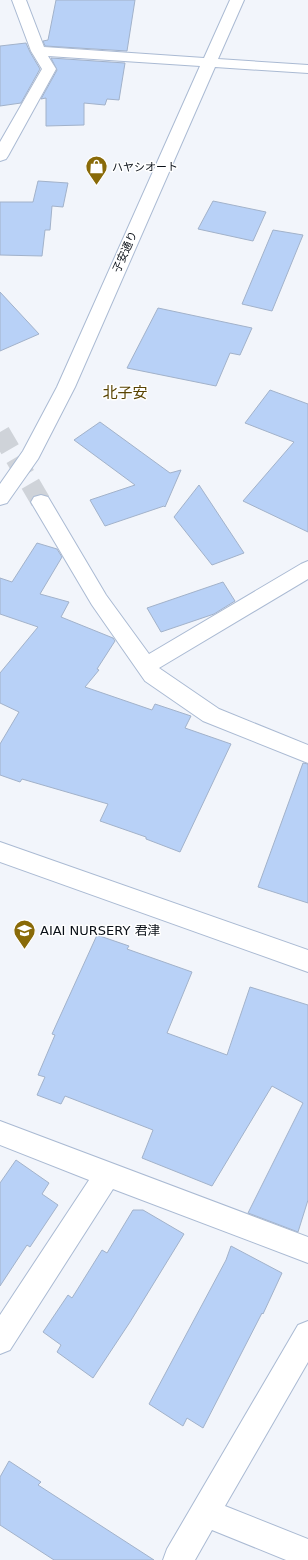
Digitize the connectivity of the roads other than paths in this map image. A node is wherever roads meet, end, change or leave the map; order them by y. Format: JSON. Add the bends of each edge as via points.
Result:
{"nodes":[{"id":1,"x":19,"y":0,"type":"edge"},
{"id":2,"x":237,"y":1,"type":"edge"},
{"id":3,"x":38,"y":51,"type":"junction"},
{"id":4,"x":209,"y":62,"type":"junction"},
{"id":5,"x":308,"y":69,"type":"edge"},
{"id":6,"x":0,"y":156,"type":"edge"},
{"id":7,"x":0,"y":498,"type":"edge"},
{"id":8,"x":41,"y":502,"type":"tunnel mouth"},
{"id":9,"x":308,"y":569,"type":"edge"},
{"id":10,"x":146,"y":666,"type":"junction"},
{"id":11,"x":308,"y":754,"type":"edge"},
{"id":12,"x":0,"y":852,"type":"edge"},
{"id":13,"x":308,"y":961,"type":"edge"},
{"id":14,"x":0,"y":1132,"type":"edge"},
{"id":15,"x":108,"y":1174,"type":"junction"},
{"id":16,"x":308,"y":1250,"type":"edge"},
{"id":17,"x":308,"y":1335,"type":"edge"},
{"id":18,"x":0,"y":1340,"type":"edge"},
{"id":19,"x":205,"y":1514,"type":"junction"},
{"id":20,"x":308,"y":1554,"type":"edge"},
{"id":21,"x":178,"y":1560,"type":"edge"}],
"edges":[{"from":1,"to":3,"type":"street"},
{"from":2,"to":4,"type":"street","name":"子安通り"},
{"from":3,"to":4,"type":"street"},
{"from":3,"to":6,"type":"street","via":[[49,69]]},
{"from":4,"to":5,"type":"street"},
{"from":4,"to":7,"type":"street","name":"子安通り","via":[[66,387],[31,454]]},
{"from":8,"to":10,"type":"street","via":[[99,600]]},
{"from":9,"to":10,"type":"street"},
{"from":10,"to":11,"type":"street","via":[[152,675],[210,714]]},
{"from":12,"to":13,"type":"street"},
{"from":14,"to":15,"type":"street"},
{"from":15,"to":16,"type":"street"},
{"from":15,"to":18,"type":"street"},
{"from":17,"to":19,"type":"street"},
{"from":19,"to":20,"type":"street"},
{"from":19,"to":21,"type":"street"}]}
